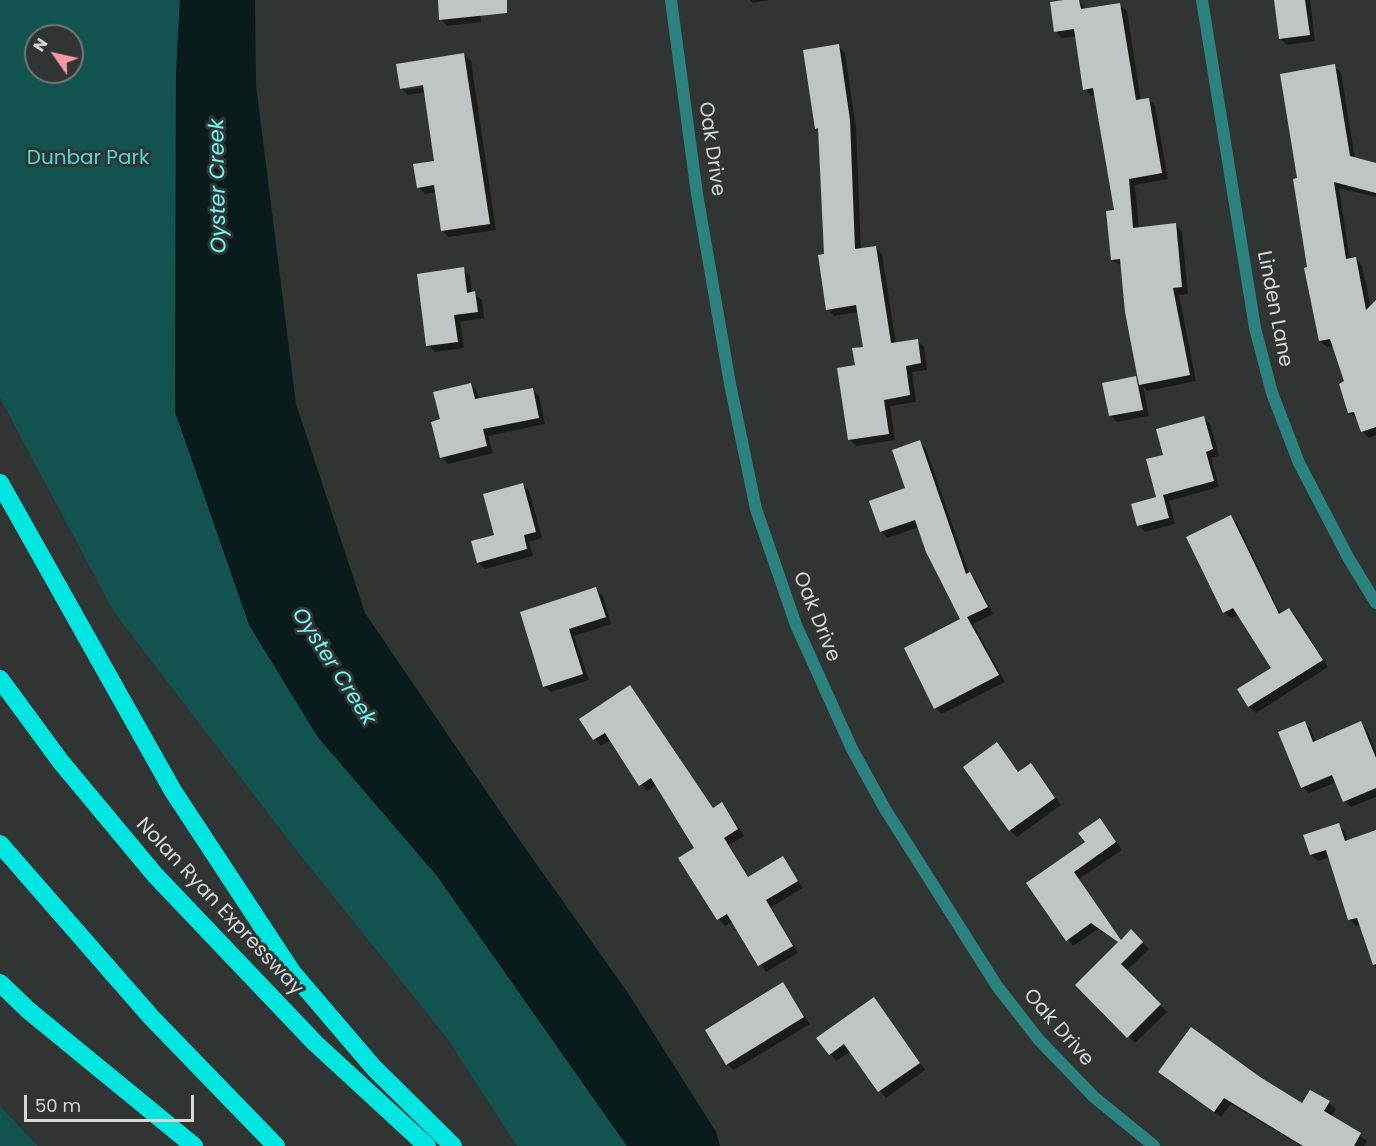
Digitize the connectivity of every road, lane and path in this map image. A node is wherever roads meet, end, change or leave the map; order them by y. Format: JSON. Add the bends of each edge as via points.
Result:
{"nodes":[{"id":1,"x":671,"y":0,"type":"edge"},
{"id":2,"x":1202,"y":0,"type":"edge"},
{"id":3,"x":0,"y":483,"type":"edge"},
{"id":4,"x":1376,"y":603,"type":"edge"},
{"id":5,"x":0,"y":679,"type":"edge"},
{"id":6,"x":0,"y":844,"type":"edge"},
{"id":7,"x":0,"y":983,"type":"edge"},
{"id":8,"x":194,"y":1146,"type":"edge"},
{"id":9,"x":276,"y":1146,"type":"edge"},
{"id":10,"x":427,"y":1146,"type":"edge"},
{"id":11,"x":453,"y":1146,"type":"edge"},
{"id":12,"x":1154,"y":1146,"type":"edge"}],
"edges":[{"from":1,"to":12,"type":"street","name":"Oak Drive","via":[[697,194],[732,396],[756,509],[796,625],[852,749],[885,809],[997,986],[1039,1040],[1086,1089]]},
{"from":2,"to":4,"type":"street","name":"Linden Lane","via":[[1256,328],[1272,393],[1299,463]]},
{"from":3,"to":11,"type":"highway","via":[[173,791],[292,972],[374,1068]]},
{"from":5,"to":10,"type":"highway","name":"Nolan Ryan Expressway","via":[[61,762],[155,875],[315,1043]]},
{"from":6,"to":9,"type":"highway","via":[[151,1017]]},
{"from":7,"to":8,"type":"highway"}]}
